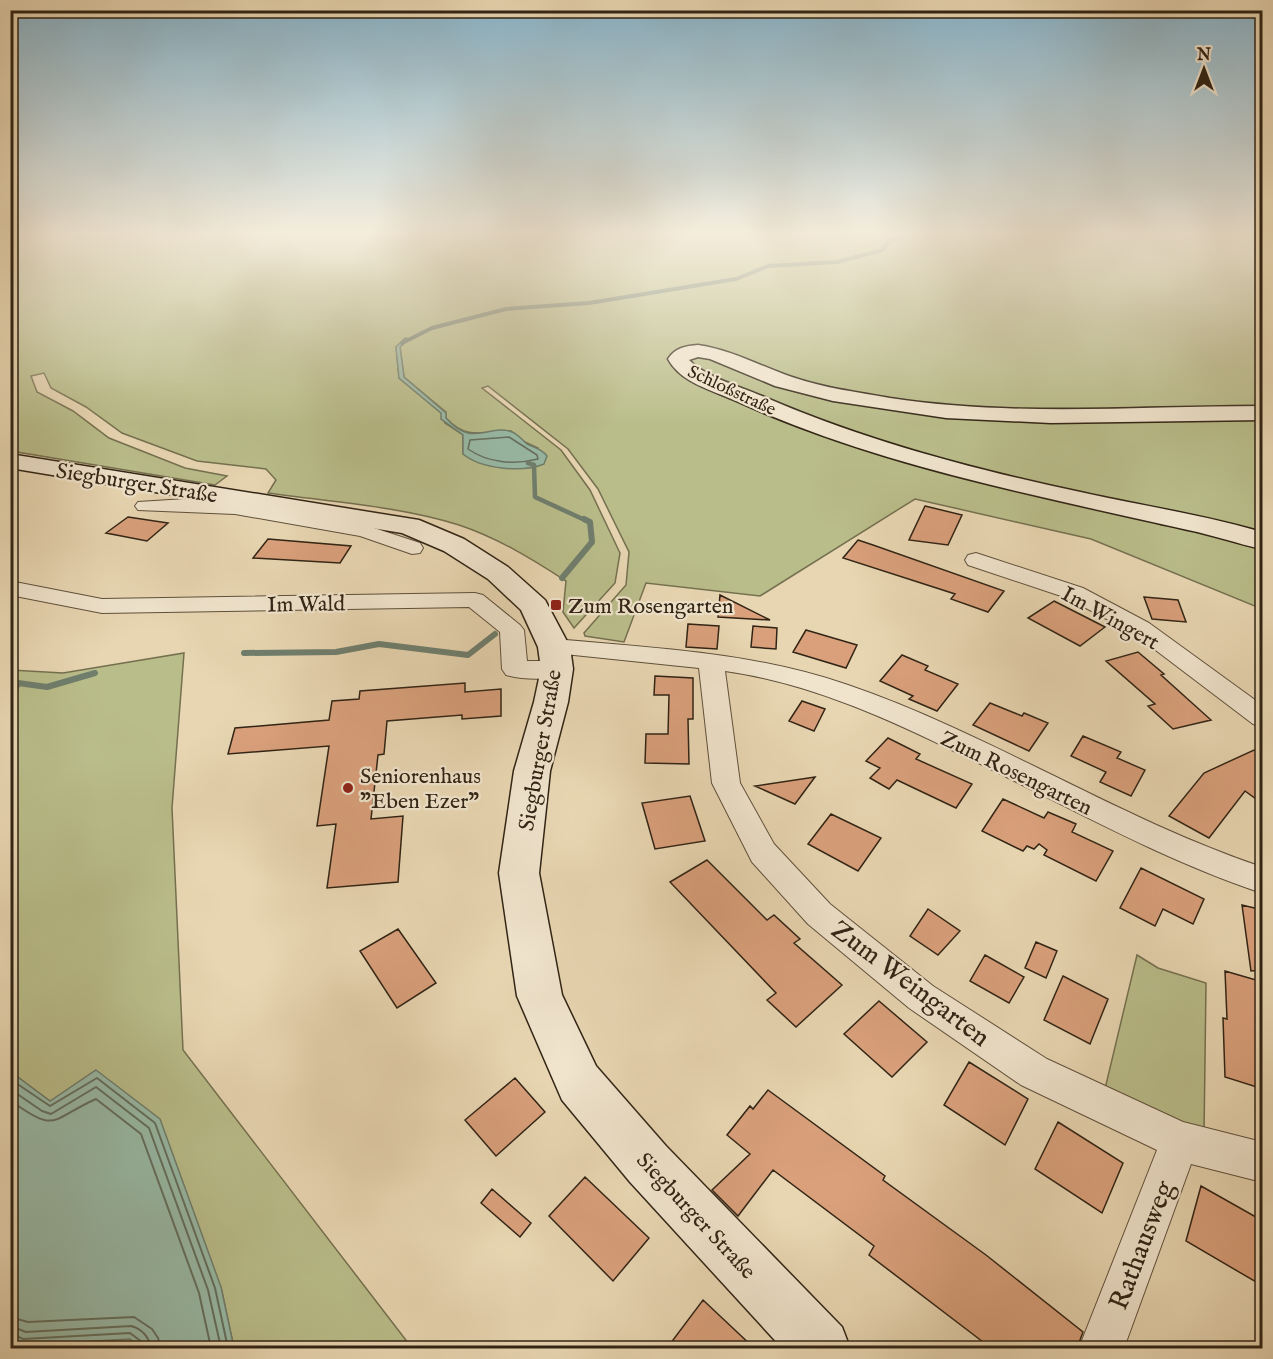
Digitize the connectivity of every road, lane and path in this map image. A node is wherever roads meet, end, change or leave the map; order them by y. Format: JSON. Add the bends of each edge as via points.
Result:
{"nodes":[{"id":1,"x":1263,"y":413,"type":"edge"},
{"id":2,"x":14,"y":463,"type":"edge"},
{"id":3,"x":234,"y":503,"type":"junction"},
{"id":4,"x":145,"y":506,"type":"dead end"},
{"id":5,"x":1263,"y":542,"type":"edge"},
{"id":6,"x":412,"y":549,"type":"dead end"},
{"id":7,"x":975,"y":560,"type":"dead end"},
{"id":8,"x":10,"y":588,"type":"edge"},
{"id":9,"x":556,"y":658,"type":"junction"},
{"id":10,"x":711,"y":662,"type":"junction"},
{"id":11,"x":1263,"y":718,"type":"edge"},
{"id":12,"x":1263,"y":880,"type":"edge"},
{"id":13,"x":1180,"y":1141,"type":"junction"},
{"id":14,"x":1263,"y":1162,"type":"edge"},
{"id":15,"x":821,"y":1348,"type":"edge"},
{"id":16,"x":1102,"y":1348,"type":"edge"}],
"edges":[{"from":1,"to":5,"type":"main road","name":"Schloßstraße","via":[[1063,418],[973,414],[820,392],[712,352],[689,352],[678,359],[684,368],[837,434],[1051,493],[1206,525]]},
{"from":2,"to":3,"type":"main road","name":"Siegburger Straße"},
{"from":3,"to":4,"type":"street"},
{"from":3,"to":6,"type":"street","via":[[365,531]]},
{"from":3,"to":9,"type":"main road","name":"Siegburger Straße","via":[[409,526],[454,545],[498,573],[534,606]]},
{"from":7,"to":11,"type":"street","name":"Im Wingert","via":[[1075,593],[1142,628]]},
{"from":8,"to":9,"type":"street","name":"Im Wald","via":[[102,606],[475,600],[512,630],[515,669]]},
{"from":9,"to":10,"type":"street","name":"Zum Rosengarten"},
{"from":9,"to":15,"type":"main road","name":"Siegburger Straße","via":[[551,702],[532,771],[519,873],[540,996],[579,1083],[648,1164]]},
{"from":10,"to":12,"type":"street","name":"Zum Rosengarten","via":[[786,674],[895,713],[1108,816]]},
{"from":10,"to":13,"type":"street","name":"Zum Weingarten","via":[[726,783],[764,853],[819,914],[921,997],[1034,1072]]},
{"from":13,"to":14,"type":"street","name":"Zum Weingarten"},
{"from":13,"to":16,"type":"street","name":"Rathausweg"}]}
